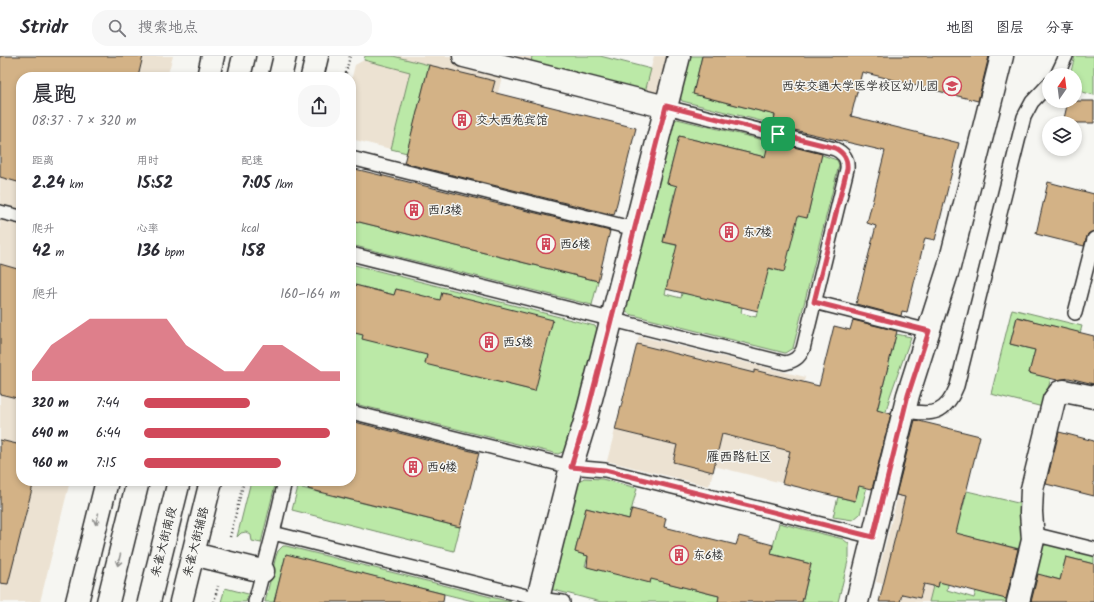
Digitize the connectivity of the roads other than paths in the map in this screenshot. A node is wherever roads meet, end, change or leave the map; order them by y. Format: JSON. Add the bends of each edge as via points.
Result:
{"nodes":[{"id":1,"x":213,"y":56,"type":"edge"},
{"id":2,"x":244,"y":56,"type":"edge"},
{"id":3,"x":285,"y":56,"type":"edge"},
{"id":4,"x":317,"y":56,"type":"edge"},
{"id":5,"x":464,"y":56,"type":"edge"},
{"id":6,"x":679,"y":56,"type":"edge"},
{"id":7,"x":1002,"y":56,"type":"edge"},
{"id":8,"x":1066,"y":56,"type":"edge"},
{"id":9,"x":1060,"y":68,"type":"edge"},
{"id":10,"x":209,"y":72,"type":"edge"},
{"id":11,"x":240,"y":72,"type":"edge"},
{"id":12,"x":281,"y":72,"type":"edge"},
{"id":13,"x":313,"y":72,"type":"edge"},
{"id":14,"x":1042,"y":91,"type":"edge"},
{"id":15,"x":666,"y":106,"type":"junction"},
{"id":16,"x":356,"y":159,"type":"edge"},
{"id":17,"x":0,"y":212,"type":"edge"},
{"id":18,"x":16,"y":217,"type":"edge"},
{"id":19,"x":636,"y":229,"type":"junction"},
{"id":20,"x":1094,"y":239,"type":"edge"},
{"id":21,"x":356,"y":255,"type":"edge"},
{"id":22,"x":814,"y":302,"type":"junction"},
{"id":23,"x":1075,"y":313,"type":"dead end"},
{"id":24,"x":611,"y":319,"type":"junction"},
{"id":25,"x":929,"y":331,"type":"junction"},
{"id":26,"x":1094,"y":397,"type":"edge"},
{"id":27,"x":904,"y":412,"type":"junction"},
{"id":28,"x":356,"y":413,"type":"edge"},
{"id":29,"x":571,"y":467,"type":"junction"},
{"id":30,"x":106,"y":486,"type":"edge"},
{"id":31,"x":137,"y":486,"type":"edge"},
{"id":32,"x":178,"y":486,"type":"edge"},
{"id":33,"x":210,"y":486,"type":"edge"},
{"id":34,"x":284,"y":486,"type":"edge"},
{"id":35,"x":272,"y":533,"type":"junction"},
{"id":36,"x":1033,"y":534,"type":"junction"},
{"id":37,"x":873,"y":537,"type":"junction"},
{"id":38,"x":1094,"y":549,"type":"edge"},
{"id":39,"x":193,"y":554,"type":"junction"},
{"id":40,"x":263,"y":571,"type":"junction"},
{"id":41,"x":537,"y":600,"type":"edge"},
{"id":42,"x":77,"y":602,"type":"edge"},
{"id":43,"x":108,"y":602,"type":"edge"},
{"id":44,"x":149,"y":602,"type":"edge"},
{"id":45,"x":181,"y":602,"type":"edge"},
{"id":46,"x":255,"y":602,"type":"edge"},
{"id":47,"x":563,"y":602,"type":"edge"},
{"id":48,"x":857,"y":602,"type":"edge"},
{"id":49,"x":1018,"y":602,"type":"edge"}],
"edges":[{"from":1,"to":10,"type":"street"},
{"from":2,"to":11,"type":"street"},
{"from":3,"to":12,"type":"street"},
{"from":4,"to":13,"type":"street"},
{"from":5,"to":15,"type":"street"},
{"from":6,"to":15,"type":"street"},
{"from":7,"to":25,"type":"street","via":[[953,253]]},
{"from":8,"to":9,"type":"lane"},
{"from":14,"to":27,"type":"lane","via":[[1032,102],[1024,117],[959,378],[950,402],[940,411],[924,414]]},
{"from":15,"to":19,"type":"street"},
{"from":15,"to":22,"type":"lane","via":[[835,148],[845,156],[847,169]]},
{"from":16,"to":19,"type":"lane"},
{"from":17,"to":18,"type":"lane"},
{"from":19,"to":24,"type":"street"},
{"from":20,"to":23,"type":"lane"},
{"from":21,"to":24,"type":"lane"},
{"from":22,"to":24,"type":"lane","via":[[801,352],[795,360],[785,362]]},
{"from":22,"to":25,"type":"lane"},
{"from":24,"to":29,"type":"street"},
{"from":25,"to":27,"type":"street"},
{"from":26,"to":36,"type":"street","via":[[1064,391],[1054,400],[1032,489],[1030,512]]},
{"from":27,"to":37,"type":"street"},
{"from":28,"to":29,"type":"lane"},
{"from":29,"to":37,"type":"lane","via":[[605,470]]},
{"from":29,"to":41,"type":"street"},
{"from":30,"to":42,"type":"street","one_way":true},
{"from":31,"to":43,"type":"street","one_way":true},
{"from":32,"to":44,"type":"street","name":"朱雀大街南段"},
{"from":33,"to":39,"type":"street","name":"朱雀大街辅路"},
{"from":34,"to":35,"type":"lane"},
{"from":35,"to":40,"type":"lane"},
{"from":35,"to":41,"type":"lane"},
{"from":36,"to":38,"type":"lane"},
{"from":36,"to":49,"type":"street"},
{"from":37,"to":48,"type":"street"},
{"from":39,"to":40,"type":"street"},
{"from":39,"to":45,"type":"street","name":"朱雀大街辅路"},
{"from":40,"to":46,"type":"lane"},
{"from":41,"to":47,"type":"lane"}]}
